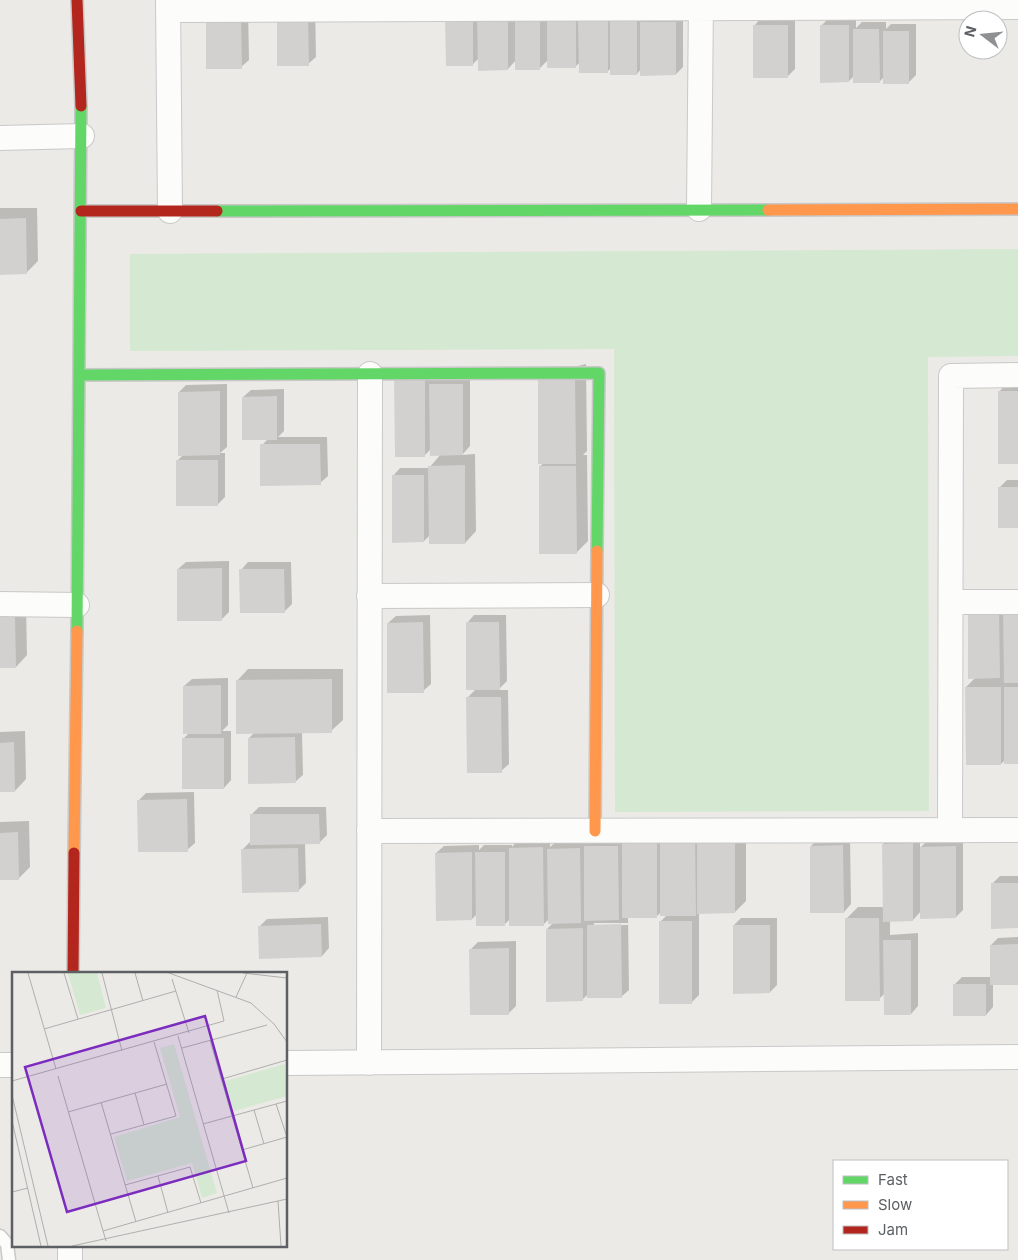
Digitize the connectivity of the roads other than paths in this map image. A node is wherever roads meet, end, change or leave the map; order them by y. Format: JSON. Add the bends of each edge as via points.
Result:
{"nodes":[{"id":1,"x":77,"y":0,"type":"edge"},
{"id":2,"x":938,"y":3,"type":"edge"},
{"id":3,"x":440,"y":4,"type":"edge"},
{"id":4,"x":701,"y":4,"type":"edge"},
{"id":5,"x":168,"y":5,"type":"edge"},
{"id":6,"x":1018,"y":7,"type":"edge"},
{"id":7,"x":82,"y":136,"type":"junction"},
{"id":8,"x":0,"y":138,"type":"edge"},
{"id":9,"x":699,"y":209,"type":"junction"},
{"id":10,"x":1018,"y":209,"type":"edge"},
{"id":11,"x":81,"y":210,"type":"junction"},
{"id":12,"x":170,"y":211,"type":"junction"},
{"id":13,"x":370,"y":374,"type":"junction"},
{"id":14,"x":80,"y":375,"type":"junction"},
{"id":15,"x":1018,"y":375,"type":"edge"},
{"id":16,"x":597,"y":595,"type":"junction"},
{"id":17,"x":369,"y":596,"type":"junction"},
{"id":18,"x":950,"y":602,"type":"junction"},
{"id":19,"x":1018,"y":602,"type":"edge"},
{"id":20,"x":0,"y":604,"type":"edge"},
{"id":21,"x":77,"y":605,"type":"junction"},
{"id":22,"x":950,"y":830,"type":"junction"},
{"id":23,"x":1018,"y":830,"type":"edge"},
{"id":24,"x":369,"y":831,"type":"junction"},
{"id":25,"x":595,"y":831,"type":"junction"},
{"id":26,"x":73,"y":972,"type":"edge"},
{"id":27,"x":1018,"y":1058,"type":"edge"},
{"id":28,"x":288,"y":1063,"type":"edge"},
{"id":29,"x":369,"y":1063,"type":"junction"},
{"id":30,"x":0,"y":1236,"type":"edge"},
{"id":31,"x":9,"y":1260,"type":"edge"}],
"edges":[{"from":1,"to":7,"type":"street"},
{"from":2,"to":4,"type":"street"},
{"from":2,"to":6,"type":"street"},
{"from":3,"to":4,"type":"street"},
{"from":3,"to":5,"type":"street"},
{"from":4,"to":9,"type":"street"},
{"from":5,"to":12,"type":"street"},
{"from":7,"to":8,"type":"street"},
{"from":7,"to":11,"type":"street"},
{"from":9,"to":10,"type":"street"},
{"from":9,"to":12,"type":"street"},
{"from":11,"to":12,"type":"street"},
{"from":11,"to":14,"type":"street"},
{"from":13,"to":14,"type":"street"},
{"from":13,"to":16,"type":"street","via":[[600,373]]},
{"from":13,"to":17,"type":"street"},
{"from":14,"to":21,"type":"street"},
{"from":15,"to":18,"type":"street","via":[[951,376]]},
{"from":16,"to":17,"type":"street"},
{"from":16,"to":25,"type":"street"},
{"from":17,"to":24,"type":"street"},
{"from":18,"to":19,"type":"street"},
{"from":18,"to":22,"type":"street"},
{"from":20,"to":21,"type":"street"},
{"from":21,"to":26,"type":"street"},
{"from":22,"to":23,"type":"street"},
{"from":22,"to":25,"type":"street"},
{"from":24,"to":25,"type":"street"},
{"from":24,"to":29,"type":"street"},
{"from":27,"to":29,"type":"street"},
{"from":28,"to":29,"type":"street"},
{"from":30,"to":31,"type":"lane","via":[[7,1244]]}]}
